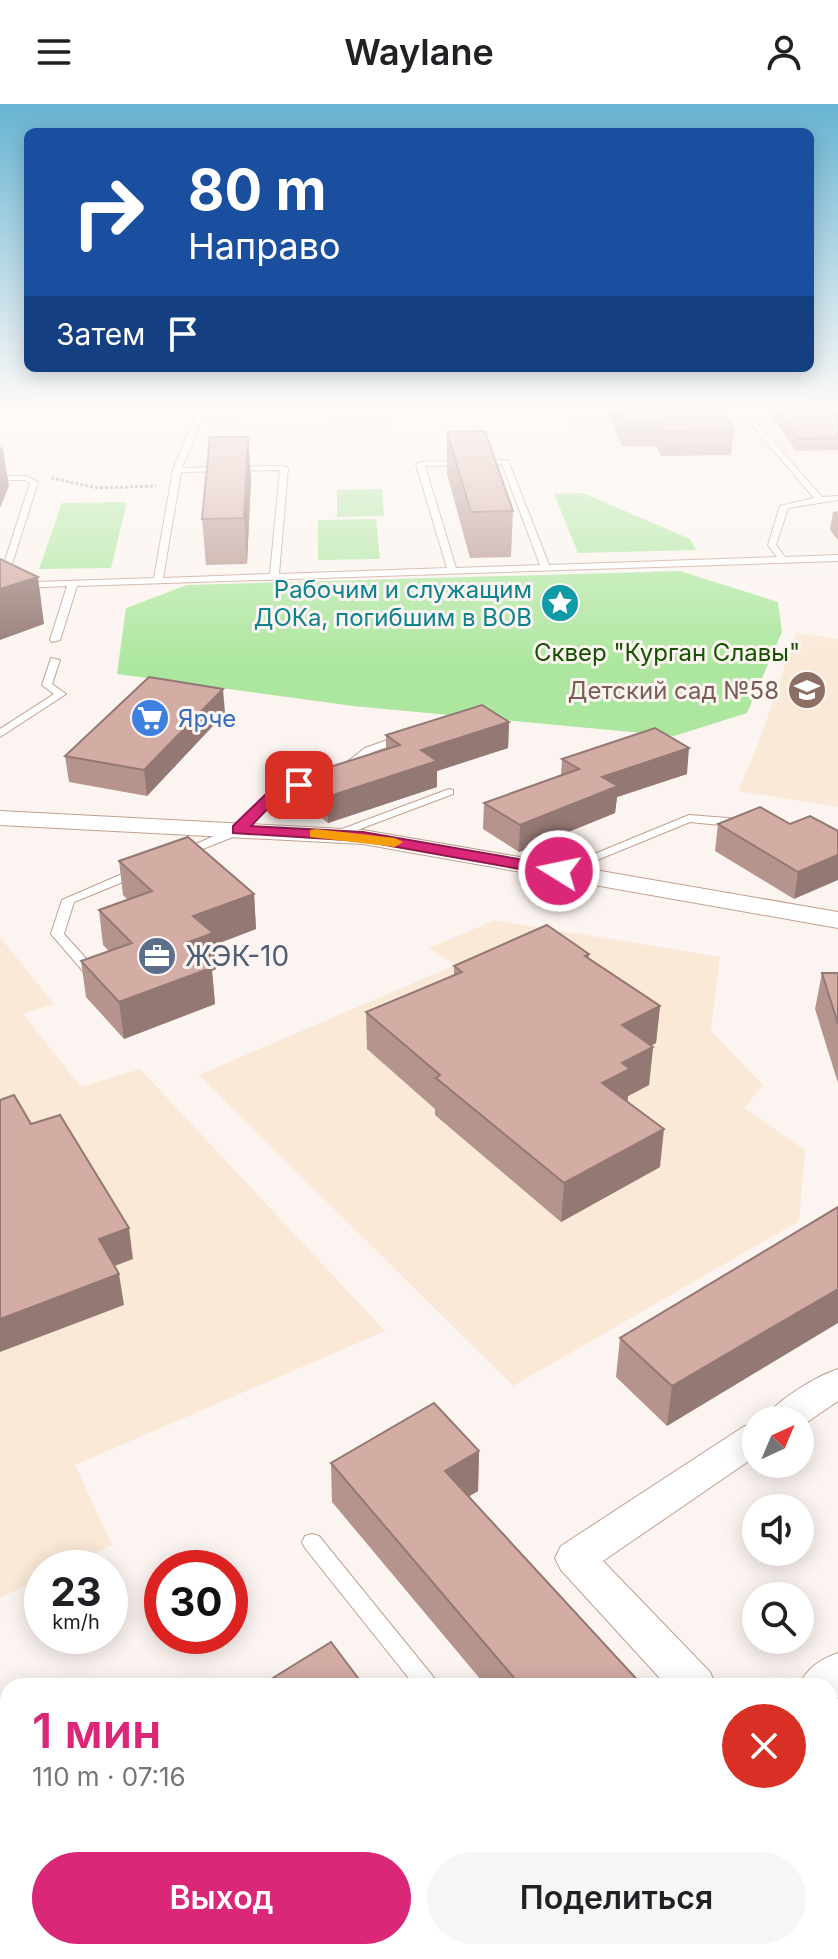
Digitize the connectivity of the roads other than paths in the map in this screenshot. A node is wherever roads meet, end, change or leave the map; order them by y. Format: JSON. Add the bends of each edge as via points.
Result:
{"nodes":[{"id":1,"x":31,"y":492,"type":"edge"},
{"id":2,"x":174,"y":492,"type":"edge"},
{"id":3,"x":282,"y":492,"type":"edge"},
{"id":4,"x":428,"y":492,"type":"edge"},
{"id":5,"x":516,"y":492,"type":"edge"},
{"id":6,"x":813,"y":492,"type":"edge"},
{"id":7,"x":838,"y":498,"type":"edge"},
{"id":8,"x":820,"y":500,"type":"junction"},
{"id":9,"x":838,"y":558,"type":"edge"},
{"id":10,"x":783,"y":560,"type":"junction"},
{"id":11,"x":546,"y":569,"type":"junction"},
{"id":12,"x":452,"y":571,"type":"junction"},
{"id":13,"x":274,"y":576,"type":"junction"},
{"id":14,"x":158,"y":580,"type":"junction"},
{"id":15,"x":73,"y":583,"type":"junction"},
{"id":16,"x":1,"y":586,"type":"edge"},
{"id":17,"x":55,"y":640,"type":"dead end"},
{"id":18,"x":55,"y":660,"type":"dead end"},
{"id":19,"x":0,"y":734,"type":"edge"},
{"id":20,"x":412,"y":734,"type":"edge"},
{"id":21,"x":449,"y":792,"type":"dead end"},
{"id":22,"x":0,"y":818,"type":"edge"},
{"id":23,"x":748,"y":824,"type":"edge"},
{"id":24,"x":239,"y":830,"type":"junction"},
{"id":25,"x":332,"y":835,"type":"junction"},
{"id":26,"x":167,"y":859,"type":"edge"},
{"id":27,"x":153,"y":865,"type":"edge"},
{"id":28,"x":559,"y":871,"type":"junction"},
{"id":29,"x":838,"y":920,"type":"edge"},
{"id":30,"x":99,"y":980,"type":"edge"},
{"id":31,"x":838,"y":1383,"type":"edge"},
{"id":32,"x":803,"y":1406,"type":"edge"},
{"id":33,"x":742,"y":1446,"type":"edge"},
{"id":34,"x":312,"y":1542,"type":"dead end"},
{"id":35,"x":422,"y":1678,"type":"edge"},
{"id":36,"x":688,"y":1678,"type":"edge"}],
"edges":[{"from":1,"to":16,"type":"lane"},
{"from":2,"to":14,"type":"lane"},
{"from":3,"to":13,"type":"lane"},
{"from":4,"to":12,"type":"lane"},
{"from":5,"to":11,"type":"lane"},
{"from":6,"to":8,"type":"lane"},
{"from":7,"to":8,"type":"lane"},
{"from":8,"to":10,"type":"lane","via":[[784,506],[772,545]]},
{"from":9,"to":10,"type":"lane"},
{"from":10,"to":11,"type":"lane"},
{"from":11,"to":12,"type":"lane"},
{"from":12,"to":13,"type":"lane"},
{"from":13,"to":14,"type":"lane"},
{"from":14,"to":15,"type":"lane"},
{"from":15,"to":16,"type":"lane"},
{"from":15,"to":17,"type":"lane"},
{"from":18,"to":19,"type":"lane","via":[[47,685],[61,694]]},
{"from":20,"to":24,"type":"lane","via":[[369,750],[353,765],[273,795]]},
{"from":21,"to":25,"type":"lane"},
{"from":22,"to":24,"type":"street"},
{"from":23,"to":28,"type":"lane","via":[[689,818]]},
{"from":24,"to":25,"type":"street"},
{"from":24,"to":26,"type":"lane"},
{"from":25,"to":28,"type":"street"},
{"from":27,"to":30,"type":"lane","via":[[68,900],[57,934]]},
{"from":28,"to":29,"type":"street"},
{"from":31,"to":32,"type":"street"},
{"from":33,"to":36,"type":"street","via":[[575,1558]]},
{"from":34,"to":35,"type":"lane"}]}
